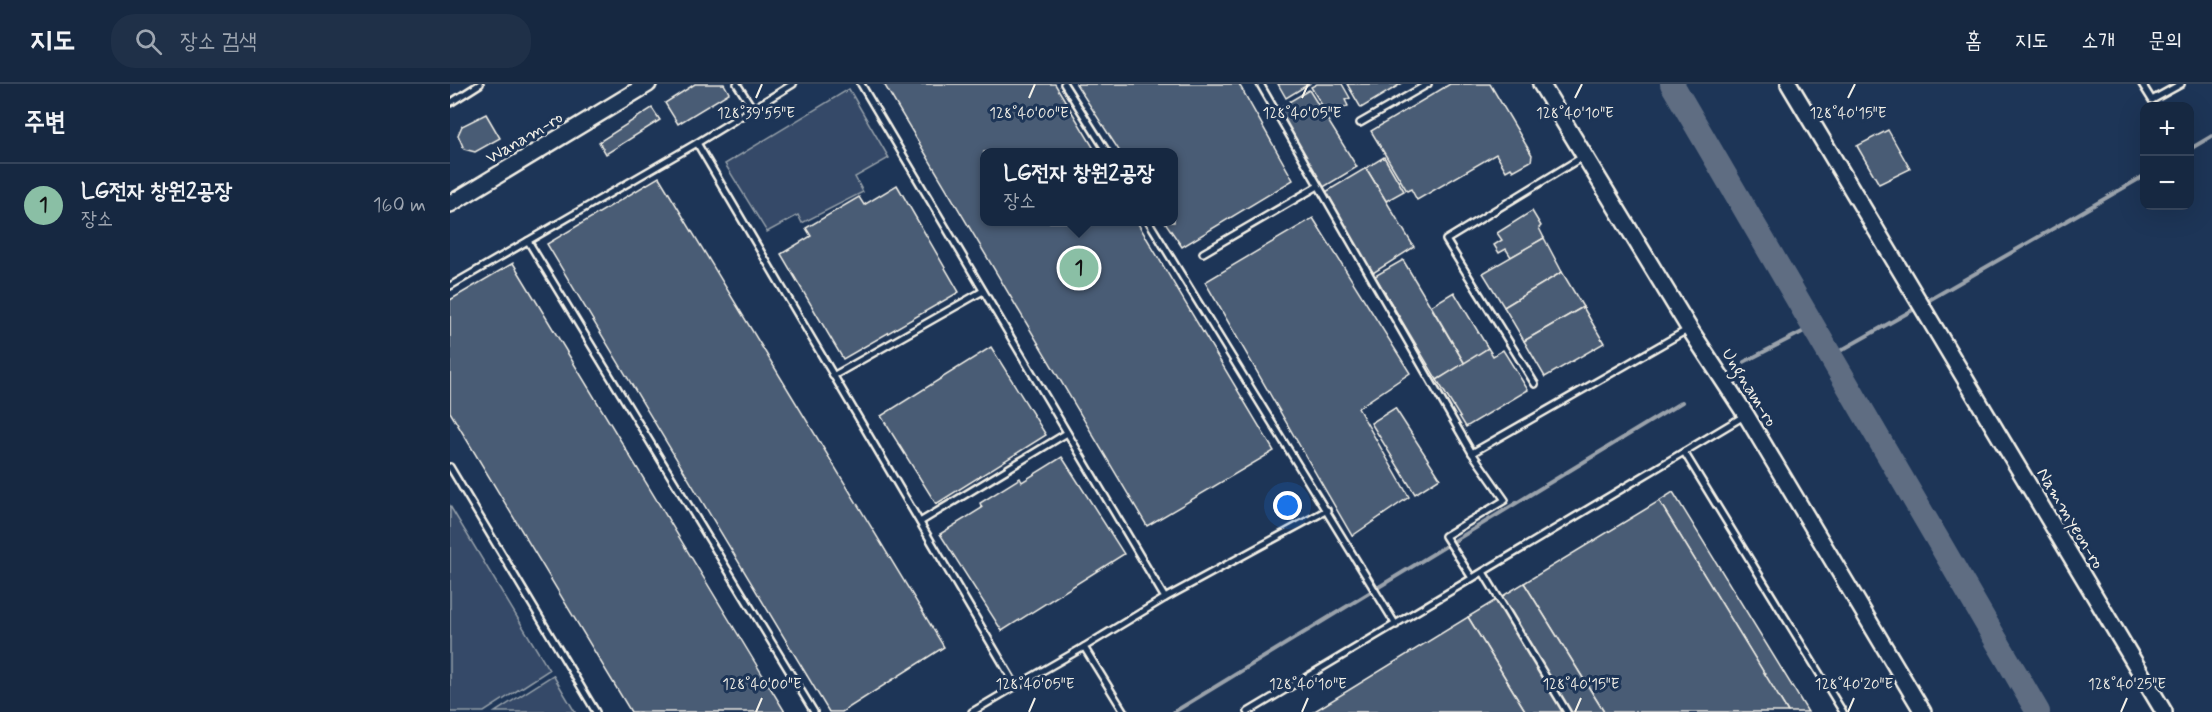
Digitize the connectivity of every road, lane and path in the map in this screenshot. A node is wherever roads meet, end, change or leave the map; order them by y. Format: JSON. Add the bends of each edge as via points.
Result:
{"nodes":[{"id":1,"x":480,"y":84,"type":"edge"},
{"id":2,"x":648,"y":84,"type":"edge"},
{"id":3,"x":737,"y":84,"type":"edge"},
{"id":4,"x":793,"y":84,"type":"edge"},
{"id":5,"x":861,"y":84,"type":"edge"},
{"id":6,"x":1064,"y":84,"type":"edge"},
{"id":7,"x":1260,"y":84,"type":"edge"},
{"id":8,"x":1428,"y":84,"type":"edge"},
{"id":9,"x":1541,"y":84,"type":"edge"},
{"id":10,"x":1789,"y":84,"type":"edge"},
{"id":11,"x":2142,"y":84,"type":"edge"},
{"id":12,"x":2181,"y":84,"type":"edge"},
{"id":13,"x":450,"y":103,"type":"edge"},
{"id":14,"x":753,"y":109,"type":"junction"},
{"id":15,"x":1360,"y":123,"type":"dead end"},
{"id":16,"x":697,"y":143,"type":"junction"},
{"id":17,"x":1104,"y":148,"type":"edge"},
{"id":18,"x":1585,"y":156,"type":"junction"},
{"id":19,"x":1318,"y":186,"type":"junction"},
{"id":20,"x":450,"y":204,"type":"edge"},
{"id":21,"x":1151,"y":226,"type":"edge"},
{"id":22,"x":528,"y":241,"type":"junction"},
{"id":23,"x":1203,"y":253,"type":"dead end"},
{"id":24,"x":450,"y":286,"type":"edge"},
{"id":25,"x":983,"y":291,"type":"junction"},
{"id":26,"x":1689,"y":328,"type":"junction"},
{"id":27,"x":833,"y":376,"type":"junction"},
{"id":28,"x":1535,"y":384,"type":"dead end"},
{"id":29,"x":1746,"y":416,"type":"junction"},
{"id":30,"x":1067,"y":433,"type":"junction"},
{"id":31,"x":1684,"y":452,"type":"junction"},
{"id":32,"x":1472,"y":453,"type":"junction"},
{"id":33,"x":450,"y":467,"type":"edge"},
{"id":34,"x":1327,"y":510,"type":"junction"},
{"id":35,"x":920,"y":522,"type":"junction"},
{"id":36,"x":1483,"y":572,"type":"junction"},
{"id":37,"x":1472,"y":578,"type":"junction"},
{"id":38,"x":1165,"y":597,"type":"junction"},
{"id":39,"x":1396,"y":625,"type":"junction"},
{"id":40,"x":1084,"y":646,"type":"junction"},
{"id":41,"x":1016,"y":686,"type":"junction"},
{"id":42,"x":596,"y":712,"type":"edge"},
{"id":43,"x":814,"y":712,"type":"edge"},
{"id":44,"x":972,"y":712,"type":"edge"},
{"id":45,"x":1124,"y":712,"type":"edge"},
{"id":46,"x":1248,"y":712,"type":"edge"},
{"id":47,"x":1567,"y":712,"type":"edge"},
{"id":48,"x":1843,"y":712,"type":"edge"},
{"id":49,"x":1923,"y":712,"type":"edge"},
{"id":50,"x":2164,"y":712,"type":"edge"}],
"edges":[{"from":1,"to":13,"type":"lane"},
{"from":2,"to":20,"type":"street","name":"Wanam-ro"},
{"from":3,"to":14,"type":"lane"},
{"from":4,"to":14,"type":"lane"},
{"from":5,"to":25,"type":"lane"},
{"from":6,"to":17,"type":"lane"},
{"from":7,"to":19,"type":"lane"},
{"from":8,"to":15,"type":"lane"},
{"from":9,"to":18,"type":"street","name":"Ungnam-ro"},
{"from":10,"to":50,"type":"street","name":"Nammyeon-ro"},
{"from":11,"to":12,"type":"lane","via":[[2152,100]]},
{"from":14,"to":16,"type":"lane"},
{"from":16,"to":22,"type":"lane"},
{"from":16,"to":27,"type":"lane"},
{"from":18,"to":26,"type":"street","name":"Ungnam-ro"},
{"from":18,"to":28,"type":"lane","via":[[1446,240]]},
{"from":19,"to":23,"type":"lane"},
{"from":19,"to":32,"type":"lane"},
{"from":21,"to":34,"type":"lane"},
{"from":22,"to":24,"type":"lane"},
{"from":22,"to":43,"type":"lane"},
{"from":25,"to":27,"type":"lane"},
{"from":25,"to":30,"type":"lane"},
{"from":26,"to":29,"type":"street","name":"Ungnam-ro"},
{"from":26,"to":32,"type":"lane"},
{"from":27,"to":35,"type":"lane"},
{"from":29,"to":31,"type":"lane"},
{"from":29,"to":49,"type":"street","name":"Ungnam-ro"},
{"from":30,"to":35,"type":"lane"},
{"from":30,"to":38,"type":"lane"},
{"from":31,"to":36,"type":"lane"},
{"from":31,"to":48,"type":"lane"},
{"from":32,"to":37,"type":"lane","via":[[1505,500],[1445,536]]},
{"from":33,"to":42,"type":"lane"},
{"from":34,"to":38,"type":"lane"},
{"from":34,"to":39,"type":"lane"},
{"from":35,"to":41,"type":"lane"},
{"from":36,"to":37,"type":"lane"},
{"from":36,"to":47,"type":"lane"},
{"from":37,"to":39,"type":"lane"},
{"from":38,"to":40,"type":"lane"},
{"from":39,"to":46,"type":"lane"},
{"from":40,"to":41,"type":"lane"},
{"from":40,"to":45,"type":"lane"},
{"from":41,"to":44,"type":"lane"}]}
